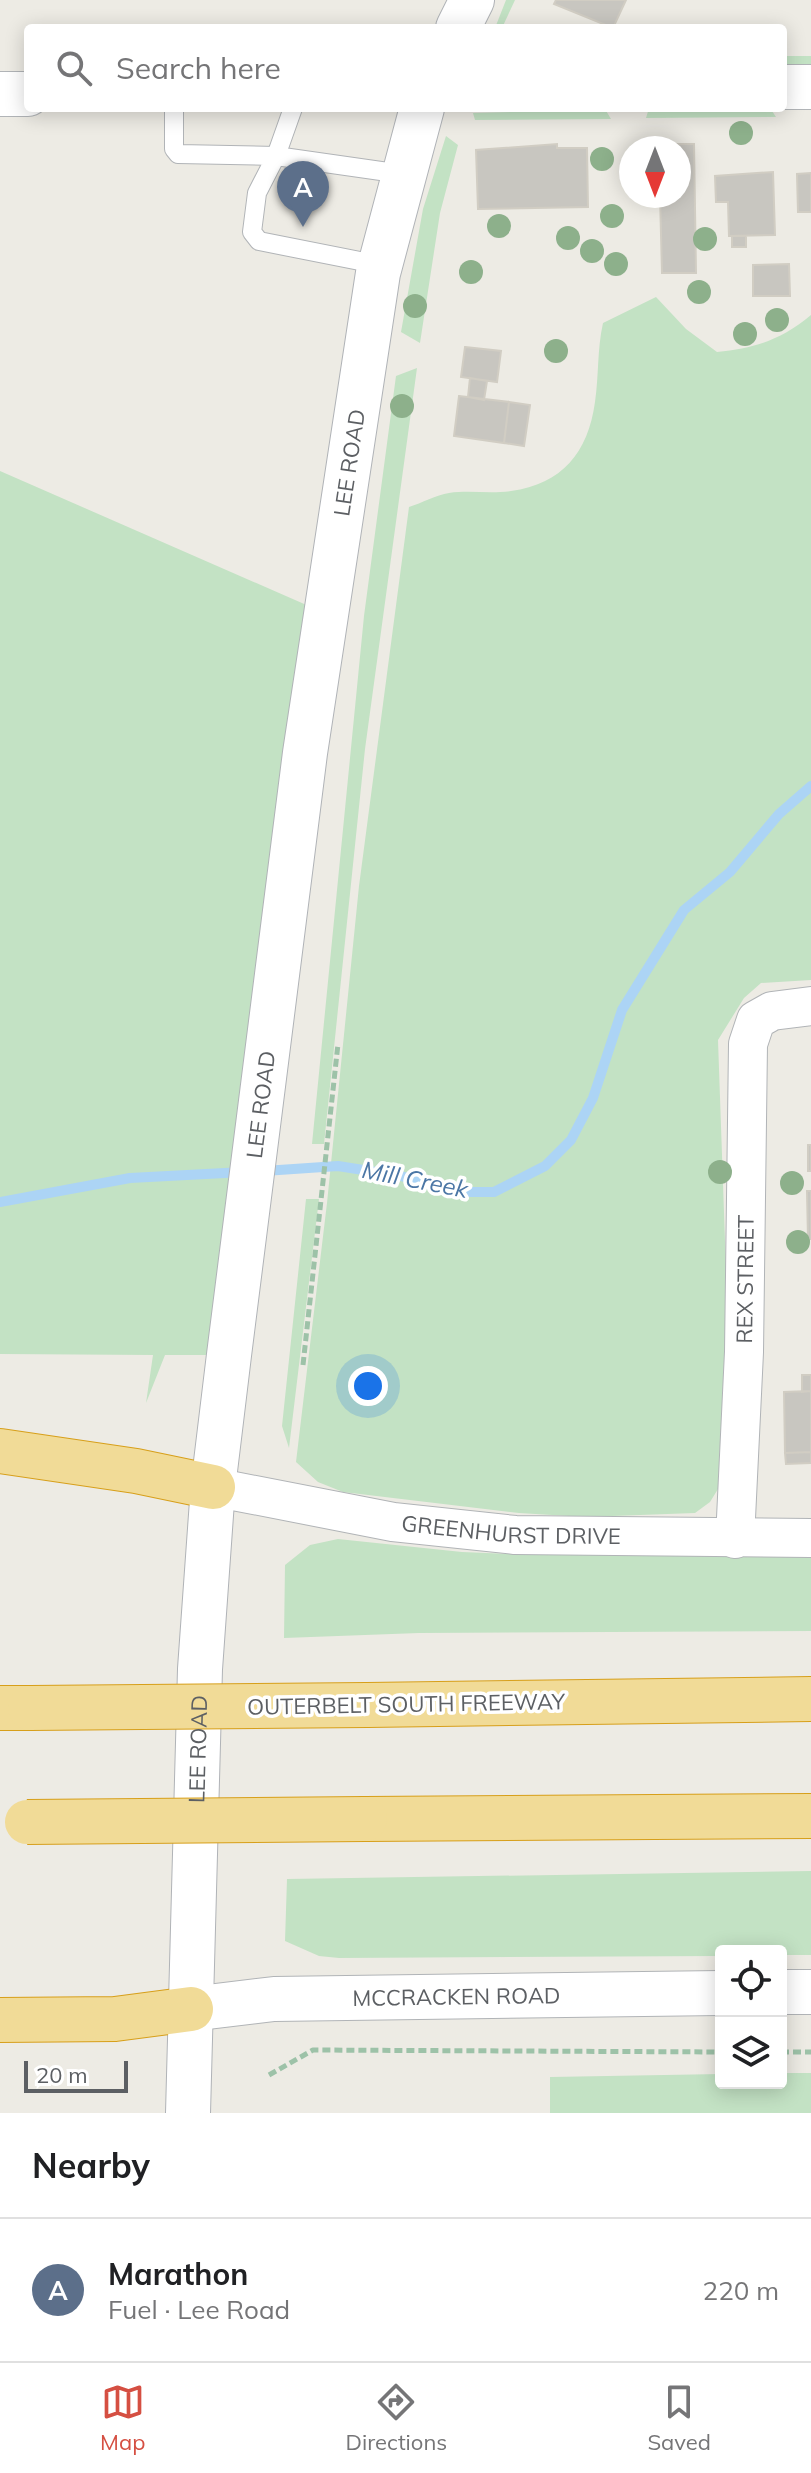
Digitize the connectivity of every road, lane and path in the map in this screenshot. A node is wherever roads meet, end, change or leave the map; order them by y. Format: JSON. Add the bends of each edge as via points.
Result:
{"nodes":[{"id":1,"x":472,"y":0,"type":"edge"},
{"id":2,"x":460,"y":24,"type":"edge"},
{"id":3,"x":787,"y":87,"type":"edge"},
{"id":4,"x":811,"y":87,"type":"edge"},
{"id":5,"x":0,"y":94,"type":"edge"},
{"id":6,"x":24,"y":94,"type":"edge"},
{"id":7,"x":174,"y":112,"type":"edge"},
{"id":8,"x":292,"y":112,"type":"edge"},
{"id":9,"x":421,"y":112,"type":"edge"},
{"id":10,"x":276,"y":156,"type":"junction"},
{"id":11,"x":402,"y":174,"type":"junction"},
{"id":12,"x":380,"y":265,"type":"junction"},
{"id":13,"x":811,"y":1006,"type":"edge"},
{"id":14,"x":338,"y":1044,"type":"dead end"},
{"id":15,"x":303,"y":1365,"type":"dead end"},
{"id":16,"x":0,"y":1451,"type":"edge"},
{"id":17,"x":213,"y":1487,"type":"junction"},
{"id":18,"x":811,"y":1538,"type":"edge"},
{"id":19,"x":735,"y":1539,"type":"junction"},
{"id":20,"x":811,"y":1699,"type":"edge"},
{"id":21,"x":15,"y":1708,"type":"edge"},
{"id":22,"x":811,"y":1816,"type":"edge"},
{"id":23,"x":13,"y":1822,"type":"edge"},
{"id":24,"x":787,"y":1992,"type":"edge"},
{"id":25,"x":811,"y":1992,"type":"edge"},
{"id":26,"x":715,"y":1993,"type":"edge"},
{"id":27,"x":191,"y":2009,"type":"junction"},
{"id":28,"x":0,"y":2020,"type":"edge"},
{"id":29,"x":715,"y":2052,"type":"edge"},
{"id":30,"x":787,"y":2052,"type":"edge"},
{"id":31,"x":811,"y":2052,"type":"edge"},
{"id":32,"x":269,"y":2075,"type":"dead end"},
{"id":33,"x":188,"y":2113,"type":"edge"}],
"edges":[{"from":1,"to":2,"type":"main road"},
{"from":3,"to":4,"type":"main road"},
{"from":5,"to":6,"type":"main road"},
{"from":7,"to":10,"type":"lane","via":[[178,154]]},
{"from":8,"to":10,"type":"lane"},
{"from":9,"to":11,"type":"main road","name":"LEE ROAD"},
{"from":10,"to":11,"type":"lane"},
{"from":10,"to":12,"type":"lane","via":[[257,193],[252,232],[259,241]]},
{"from":11,"to":12,"type":"main road","name":"LEE ROAD"},
{"from":12,"to":17,"type":"main road","name":"LEE ROAD","via":[[305,753]]},
{"from":13,"to":19,"type":"street","name":"REX STREET","via":[[772,1011],[756,1020],[748,1044],[744,1352]]},
{"from":14,"to":15,"type":"path"},
{"from":16,"to":17,"type":"highway"},
{"from":17,"to":19,"type":"street","name":"GREENHURST DRIVE","via":[[333,1513],[458,1530]]},
{"from":17,"to":27,"type":"main road","name":"LEE ROAD","via":[[200,1669]]},
{"from":18,"to":19,"type":"street","name":"GREENHURST DRIVE"},
{"from":20,"to":21,"type":"highway","name":"OUTERBELT SOUTH FREEWAY","bridge":true},
{"from":22,"to":23,"type":"highway","bridge":true},
{"from":24,"to":25,"type":"main road"},
{"from":26,"to":27,"type":"main road","name":"MCCRACKEN ROAD","via":[[274,1999]]},
{"from":27,"to":28,"type":"highway","via":[[115,2019]]},
{"from":27,"to":33,"type":"main road","name":"LEE ROAD"},
{"from":29,"to":32,"type":"path","via":[[313,2050]]},
{"from":30,"to":31,"type":"path"}]}
